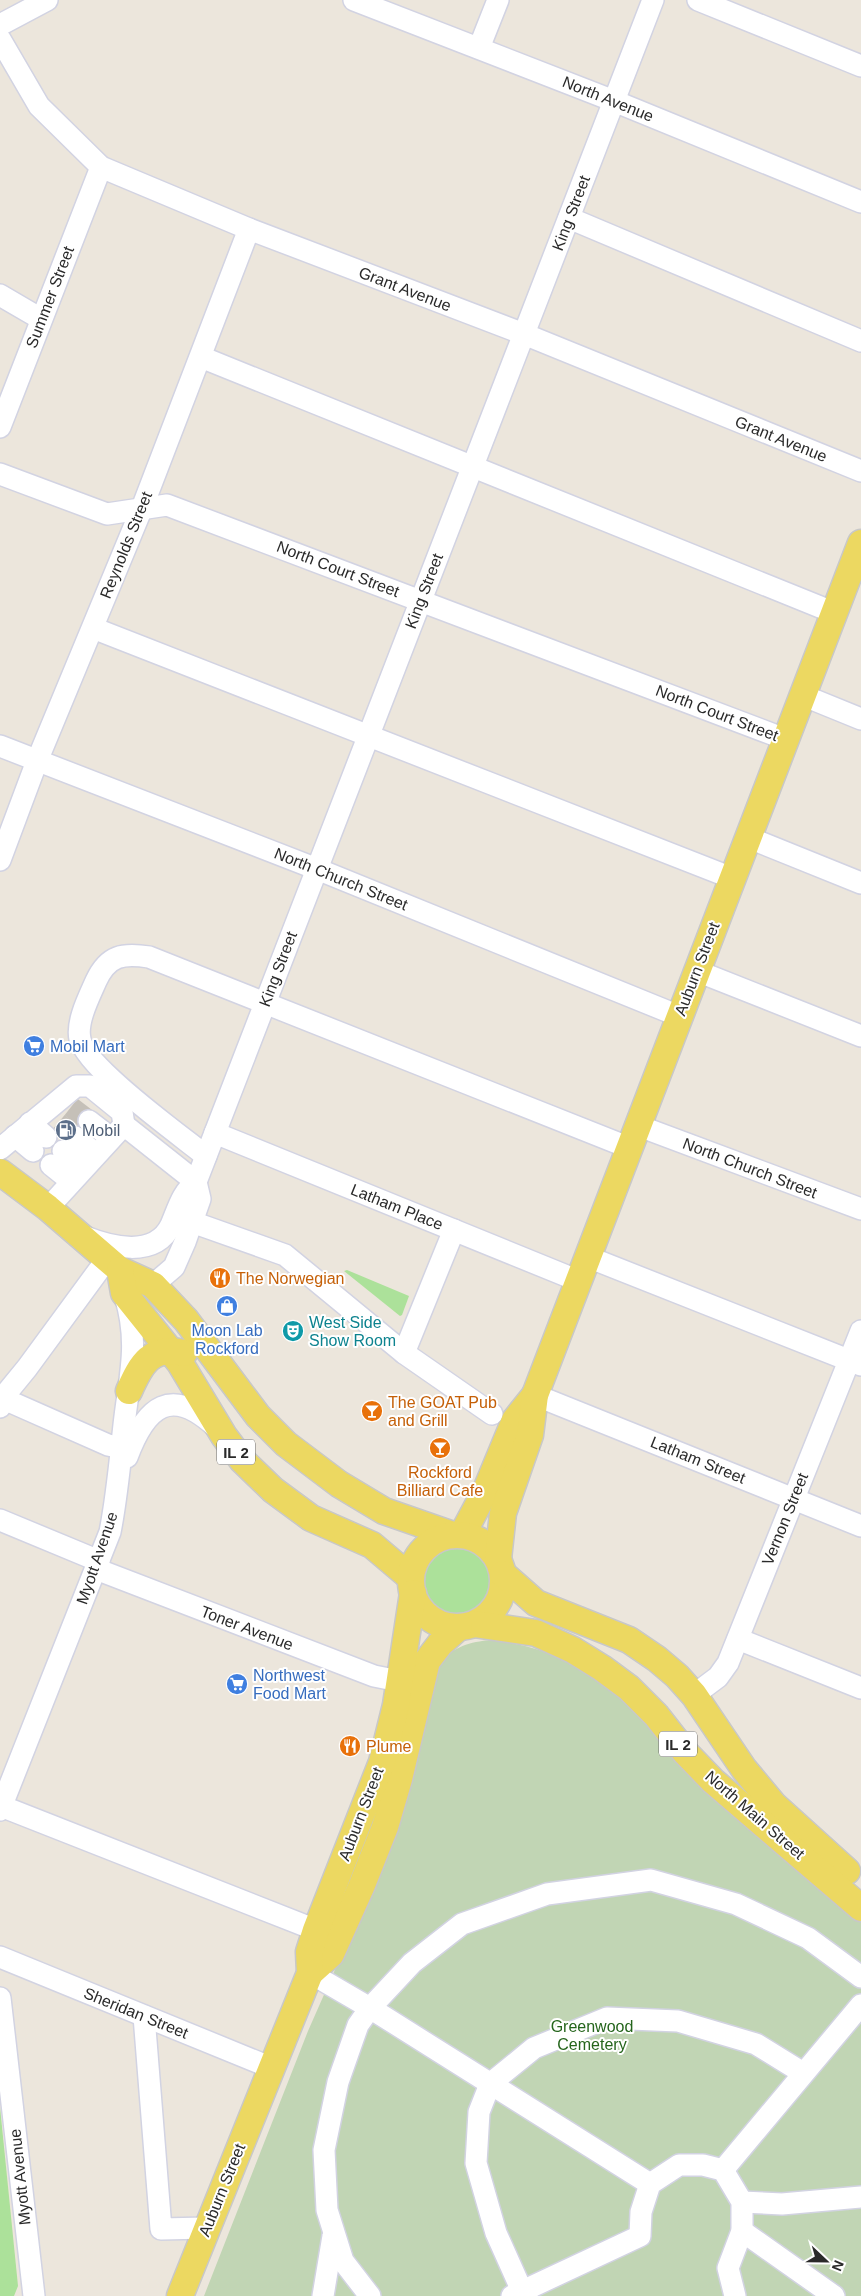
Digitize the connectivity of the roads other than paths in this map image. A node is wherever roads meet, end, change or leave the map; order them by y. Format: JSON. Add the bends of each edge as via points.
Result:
{"nodes":[{"id":1,"x":47,"y":0,"type":"edge"},
{"id":2,"x":354,"y":0,"type":"edge"},
{"id":3,"x":498,"y":0,"type":"edge"},
{"id":4,"x":653,"y":0,"type":"edge"},
{"id":5,"x":698,"y":0,"type":"edge"},
{"id":6,"x":0,"y":25,"type":"edge"},
{"id":7,"x":0,"y":39,"type":"edge"},
{"id":8,"x":478,"y":48,"type":"junction"},
{"id":9,"x":861,"y":66,"type":"edge"},
{"id":10,"x":614,"y":101,"type":"junction"},
{"id":11,"x":100,"y":167,"type":"junction"},
{"id":12,"x":861,"y":202,"type":"edge"},
{"id":13,"x":569,"y":218,"type":"junction"},
{"id":14,"x":249,"y":230,"type":"junction"},
{"id":15,"x":0,"y":295,"type":"edge"},
{"id":16,"x":41,"y":319,"type":"junction"},
{"id":17,"x":524,"y":334,"type":"junction"},
{"id":18,"x":861,"y":341,"type":"edge"},
{"id":19,"x":201,"y":356,"type":"junction"},
{"id":20,"x":0,"y":427,"type":"edge"},
{"id":21,"x":472,"y":467,"type":"junction"},
{"id":22,"x":861,"y":471,"type":"edge"},
{"id":23,"x":0,"y":474,"type":"edge"},
{"id":24,"x":142,"y":508,"type":"junction"},
{"id":25,"x":860,"y":551,"type":"edge"},
{"id":26,"x":421,"y":600,"type":"junction"},
{"id":27,"x":835,"y":613,"type":"junction"},
{"id":28,"x":92,"y":628,"type":"junction"},
{"id":29,"x":802,"y":696,"type":"junction"},
{"id":30,"x":861,"y":719,"type":"edge"},
{"id":31,"x":368,"y":736,"type":"junction"},
{"id":32,"x":785,"y":739,"type":"junction"},
{"id":33,"x":0,"y":746,"type":"edge"},
{"id":34,"x":37,"y":761,"type":"junction"},
{"id":35,"x":747,"y":837,"type":"junction"},
{"id":36,"x":0,"y":860,"type":"edge"},
{"id":37,"x":317,"y":869,"type":"junction"},
{"id":38,"x":732,"y":878,"type":"junction"},
{"id":39,"x":861,"y":883,"type":"edge"},
{"id":40,"x":697,"y":971,"type":"junction"},
{"id":41,"x":265,"y":1003,"type":"junction"},
{"id":42,"x":679,"y":1016,"type":"junction"},
{"id":43,"x":861,"y":1036,"type":"edge"},
{"id":44,"x":89,"y":1121,"type":"tunnel mouth"},
{"id":45,"x":40,"y":1126,"type":"edge"},
{"id":46,"x":117,"y":1131,"type":"junction"},
{"id":47,"x":215,"y":1133,"type":"junction"},
{"id":48,"x":634,"y":1137,"type":"junction"},
{"id":49,"x":206,"y":1156,"type":"junction"},
{"id":50,"x":83,"y":1168,"type":"junction"},
{"id":51,"x":0,"y":1172,"type":"edge"},
{"id":52,"x":196,"y":1182,"type":"junction"},
{"id":53,"x":48,"y":1208,"type":"junction"},
{"id":54,"x":861,"y":1209,"type":"edge"},
{"id":55,"x":192,"y":1222,"type":"junction"},
{"id":56,"x":454,"y":1230,"type":"junction"},
{"id":57,"x":78,"y":1234,"type":"junction"},
{"id":58,"x":583,"y":1269,"type":"junction"},
{"id":59,"x":117,"y":1274,"type":"junction"},
{"id":60,"x":153,"y":1286,"type":"junction"},
{"id":61,"x":861,"y":1331,"type":"edge"},
{"id":62,"x":170,"y":1350,"type":"junction"},
{"id":63,"x":404,"y":1353,"type":"junction"},
{"id":64,"x":855,"y":1363,"type":"edge"},
{"id":65,"x":129,"y":1391,"type":"junction"},
{"id":66,"x":536,"y":1395,"type":"junction"},
{"id":67,"x":2,"y":1403,"type":"edge"},
{"id":68,"x":492,"y":1414,"type":"dead end"},
{"id":69,"x":258,"y":1416,"type":"junction"},
{"id":70,"x":224,"y":1436,"type":"junction"},
{"id":71,"x":122,"y":1448,"type":"junction"},
{"id":72,"x":120,"y":1478,"type":"junction"},
{"id":73,"x":793,"y":1498,"type":"junction"},
{"id":74,"x":0,"y":1520,"type":"edge"},
{"id":75,"x":861,"y":1526,"type":"edge"},
{"id":76,"x":457,"y":1535,"type":"junction"},
{"id":77,"x":98,"y":1565,"type":"junction"},
{"id":78,"x":500,"y":1566,"type":"junction"},
{"id":79,"x":412,"y":1586,"type":"junction"},
{"id":80,"x":466,"y":1625,"type":"junction"},
{"id":81,"x":738,"y":1640,"type":"junction"},
{"id":82,"x":400,"y":1680,"type":"junction"},
{"id":83,"x":861,"y":1688,"type":"edge"},
{"id":84,"x":694,"y":1695,"type":"junction"},
{"id":85,"x":1,"y":1808,"type":"edge"},
{"id":86,"x":861,"y":1884,"type":"edge"},
{"id":87,"x":861,"y":1908,"type":"edge"},
{"id":88,"x":316,"y":1930,"type":"junction"},
{"id":89,"x":0,"y":1957,"type":"edge"},
{"id":90,"x":310,"y":1973,"type":"junction"},
{"id":91,"x":861,"y":1977,"type":"edge"},
{"id":92,"x":0,"y":1998,"type":"edge"},
{"id":93,"x":861,"y":2005,"type":"edge"},
{"id":94,"x":370,"y":2008,"type":"junction"},
{"id":95,"x":144,"y":2016,"type":"junction"},
{"id":96,"x":272,"y":2068,"type":"junction"},
{"id":97,"x":803,"y":2073,"type":"junction"},
{"id":98,"x":490,"y":2084,"type":"junction"},
{"id":99,"x":723,"y":2170,"type":"junction"},
{"id":100,"x":650,"y":2184,"type":"junction"},
{"id":101,"x":861,"y":2197,"type":"edge"},
{"id":102,"x":742,"y":2202,"type":"junction"},
{"id":103,"x":206,"y":2228,"type":"junction"},
{"id":104,"x":334,"y":2231,"type":"junction"},
{"id":105,"x":742,"y":2231,"type":"junction"},
{"id":106,"x":520,"y":2294,"type":"edge"},
{"id":107,"x":34,"y":2296,"type":"edge"},
{"id":108,"x":180,"y":2296,"type":"edge"},
{"id":109,"x":323,"y":2296,"type":"edge"},
{"id":110,"x":370,"y":2296,"type":"edge"},
{"id":111,"x":735,"y":2296,"type":"edge"},
{"id":112,"x":834,"y":2296,"type":"edge"}],
"edges":[{"from":1,"to":6,"type":"street"},
{"from":2,"to":8,"type":"street","name":"North Avenue"},
{"from":3,"to":8,"type":"street"},
{"from":4,"to":10,"type":"street","name":"King Street"},
{"from":5,"to":9,"type":"street"},
{"from":7,"to":11,"type":"street","name":"Grant Avenue","via":[[39,106]]},
{"from":8,"to":10,"type":"street","name":"North Avenue"},
{"from":10,"to":12,"type":"street","name":"North Avenue"},
{"from":10,"to":13,"type":"street","name":"King Street"},
{"from":11,"to":14,"type":"street","name":"Grant Avenue"},
{"from":11,"to":16,"type":"street","name":"Summer Street"},
{"from":13,"to":17,"type":"street","name":"King Street"},
{"from":13,"to":18,"type":"street"},
{"from":14,"to":17,"type":"street","name":"Grant Avenue"},
{"from":14,"to":19,"type":"street","name":"Reynolds Street"},
{"from":15,"to":16,"type":"street"},
{"from":16,"to":20,"type":"street","name":"Summer Street"},
{"from":17,"to":21,"type":"street","name":"King Street"},
{"from":17,"to":22,"type":"street","name":"Grant Avenue"},
{"from":19,"to":21,"type":"street"},
{"from":19,"to":24,"type":"street","name":"Reynolds Street"},
{"from":21,"to":26,"type":"street","name":"King Street"},
{"from":21,"to":27,"type":"street"},
{"from":23,"to":24,"type":"street","name":"North Court Street","via":[[107,514]]},
{"from":24,"to":26,"type":"street","name":"North Court Street","via":[[168,505]]},
{"from":24,"to":28,"type":"street","name":"Reynolds Street"},
{"from":25,"to":27,"type":"main road","name":"Auburn Street"},
{"from":26,"to":31,"type":"street","name":"King Street"},
{"from":26,"to":32,"type":"street","name":"North Court Street"},
{"from":27,"to":29,"type":"main road","name":"Auburn Street"},
{"from":28,"to":31,"type":"street"},
{"from":28,"to":34,"type":"street","name":"Reynolds Street"},
{"from":29,"to":30,"type":"street"},
{"from":29,"to":32,"type":"main road","name":"Auburn Street"},
{"from":31,"to":37,"type":"street","name":"King Street"},
{"from":31,"to":38,"type":"street"},
{"from":32,"to":35,"type":"main road","name":"Auburn Street"},
{"from":33,"to":34,"type":"street","name":"North Church Street"},
{"from":34,"to":36,"type":"street","name":"Reynolds Street"},
{"from":34,"to":37,"type":"street","name":"North Church Street"},
{"from":35,"to":38,"type":"main road","name":"Auburn Street"},
{"from":35,"to":39,"type":"street"},
{"from":37,"to":41,"type":"street","name":"King Street"},
{"from":37,"to":42,"type":"street","name":"North Church Street"},
{"from":38,"to":40,"type":"main road","name":"Auburn Street"},
{"from":40,"to":42,"type":"main road","name":"Auburn Street"},
{"from":40,"to":43,"type":"street"},
{"from":41,"to":47,"type":"street","name":"King Street"},
{"from":41,"to":48,"type":"street","name":"North Church Street"},
{"from":41,"to":49,"type":"street","name":"North Church Street","via":[[149,957],[130,954],[110,961],[101,970],[92,991],[80,1027],[84,1050],[102,1071]]},
{"from":42,"to":48,"type":"main road","name":"Auburn Street"},
{"from":44,"to":46,"type":"street"},
{"from":45,"to":46,"type":"street","via":[[76,1086],[90,1086],[122,1112]]},
{"from":46,"to":50,"type":"street"},
{"from":46,"to":52,"type":"street"},
{"from":47,"to":49,"type":"street","name":"King Street"},
{"from":47,"to":56,"type":"street","name":"Latham Place"},
{"from":48,"to":54,"type":"street","name":"North Church Street"},
{"from":48,"to":58,"type":"main road","name":"Auburn Street"},
{"from":49,"to":52,"type":"street","name":"King Street"},
{"from":50,"to":50,"type":"street","via":[[63,1151]]},
{"from":50,"to":53,"type":"street"},
{"from":51,"to":53,"type":"main road","number":"IL 2"},
{"from":52,"to":55,"type":"street","name":"King Street","via":[[200,1199]]},
{"from":52,"to":57,"type":"street","name":"King Street","via":[[186,1189],[170,1228],[156,1242],[132,1248],[121,1247]]},
{"from":53,"to":57,"type":"main road","number":"IL 2"},
{"from":55,"to":60,"type":"street","name":"King Street","via":[[174,1267]]},
{"from":55,"to":63,"type":"street","via":[[285,1255]]},
{"from":56,"to":58,"type":"street","name":"Latham Place"},
{"from":56,"to":63,"type":"street"},
{"from":57,"to":59,"type":"main road","number":"IL 2"},
{"from":58,"to":64,"type":"street","name":"Latham Place"},
{"from":58,"to":66,"type":"main road","name":"Auburn Street"},
{"from":59,"to":60,"type":"main road","number":"IL 2"},
{"from":59,"to":62,"type":"main road","number":"IL 2"},
{"from":59,"to":65,"type":"street","name":"Myott Avenue","via":[[134,1335]]},
{"from":59,"to":67,"type":"street"},
{"from":60,"to":69,"type":"main road","number":"IL 2","via":[[186,1320]]},
{"from":61,"to":64,"type":"street","name":"Vernon Street"},
{"from":62,"to":65,"type":"main road","via":[[157,1352],[147,1361]]},
{"from":62,"to":69,"type":"main road","via":[[186,1353],[204,1364],[239,1404]]},
{"from":62,"to":70,"type":"main road","number":"IL 2"},
{"from":63,"to":68,"type":"street"},
{"from":64,"to":73,"type":"street","name":"Vernon Street"},
{"from":65,"to":71,"type":"street","name":"Myott Avenue"},
{"from":66,"to":73,"type":"street","name":"Latham Street"},
{"from":66,"to":76,"type":"main road","name":"Auburn Street","via":[[515,1420],[486,1490]]},
{"from":66,"to":78,"type":"main road","name":"Auburn Street","via":[[530,1434],[503,1513]]},
{"from":67,"to":71,"type":"street"},
{"from":69,"to":76,"type":"main road","number":"IL 2","via":[[286,1444],[339,1484],[384,1511]]},
{"from":70,"to":72,"type":"street","via":[[194,1411],[168,1406],[157,1409],[147,1416],[135,1436]]},
{"from":70,"to":79,"type":"main road","number":"IL 2","via":[[242,1460],[273,1490],[310,1518],[372,1545]]},
{"from":71,"to":72,"type":"street","name":"Myott Avenue"},
{"from":72,"to":77,"type":"street","name":"Myott Avenue","via":[[110,1532]]},
{"from":73,"to":75,"type":"street","name":"Latham Street"},
{"from":73,"to":81,"type":"street","name":"Vernon Street"},
{"from":74,"to":77,"type":"street","name":"Toner Avenue"},
{"from":76,"to":78,"type":"main road","via":[[476,1539],[488,1547]]},
{"from":76,"to":79,"type":"main road","via":[[433,1541],[422,1551],[414,1564]]},
{"from":77,"to":82,"type":"street","name":"Toner Avenue","via":[[374,1676]]},
{"from":77,"to":85,"type":"street","name":"Myott Avenue"},
{"from":78,"to":80,"type":"main road","via":[[502,1589],[497,1604],[487,1616]]},
{"from":78,"to":84,"type":"main road","name":"North Main Street","number":"IL 2","via":[[536,1603],[629,1640],[657,1659]]},
{"from":79,"to":80,"type":"main road","via":[[419,1607],[430,1618],[444,1625]]},
{"from":79,"to":82,"type":"main road","name":"Auburn Street"},
{"from":80,"to":87,"type":"main road","name":"North Main Street","number":"IL 2","via":[[536,1633],[602,1668],[629,1688],[656,1715],[713,1781]]},
{"from":80,"to":90,"type":"main road","name":"Auburn Street","via":[[440,1644],[427,1662],[400,1779],[385,1827],[331,1954]]},
{"from":81,"to":83,"type":"street"},
{"from":81,"to":84,"type":"street","name":"Vernon Street","via":[[718,1677]]},
{"from":82,"to":88,"type":"main road","name":"Auburn Street","via":[[382,1762]]},
{"from":84,"to":86,"type":"main road","name":"North Main Street","number":"IL 2","via":[[744,1769],[774,1805]]},
{"from":85,"to":88,"type":"street"},
{"from":88,"to":90,"type":"main road","name":"Auburn Street","via":[[309,1952]]},
{"from":89,"to":95,"type":"street","name":"Sheridan Street"},
{"from":90,"to":94,"type":"street"},
{"from":90,"to":96,"type":"main road","name":"Auburn Street"},
{"from":91,"to":94,"type":"street","via":[[808,1938],[736,1904],[651,1880],[547,1894],[462,1924],[412,1963]]},
{"from":92,"to":107,"type":"street","name":"Myott Avenue"},
{"from":93,"to":97,"type":"street"},
{"from":94,"to":98,"type":"street"},
{"from":94,"to":104,"type":"street","via":[[358,2025],[338,2082],[324,2150],[327,2210]]},
{"from":95,"to":96,"type":"street","name":"Sheridan Street"},
{"from":95,"to":103,"type":"street","via":[[161,2229]]},
{"from":96,"to":103,"type":"main road","name":"Auburn Street"},
{"from":97,"to":98,"type":"street","via":[[756,2044],[678,2021],[607,2018],[534,2048]]},
{"from":97,"to":99,"type":"street"},
{"from":98,"to":100,"type":"street"},
{"from":98,"to":106,"type":"street","via":[[479,2112],[476,2163],[496,2233]]},
{"from":99,"to":100,"type":"street","via":[[703,2165],[678,2165]]},
{"from":99,"to":102,"type":"street"},
{"from":100,"to":106,"type":"street","via":[[641,2212],[640,2236]]},
{"from":101,"to":102,"type":"street","via":[[782,2204]]},
{"from":102,"to":105,"type":"street"},
{"from":103,"to":108,"type":"main road","name":"Auburn Street"},
{"from":104,"to":109,"type":"street"},
{"from":104,"to":110,"type":"street","via":[[343,2260]]},
{"from":105,"to":111,"type":"street","via":[[728,2268]]},
{"from":105,"to":112,"type":"street"}]}
